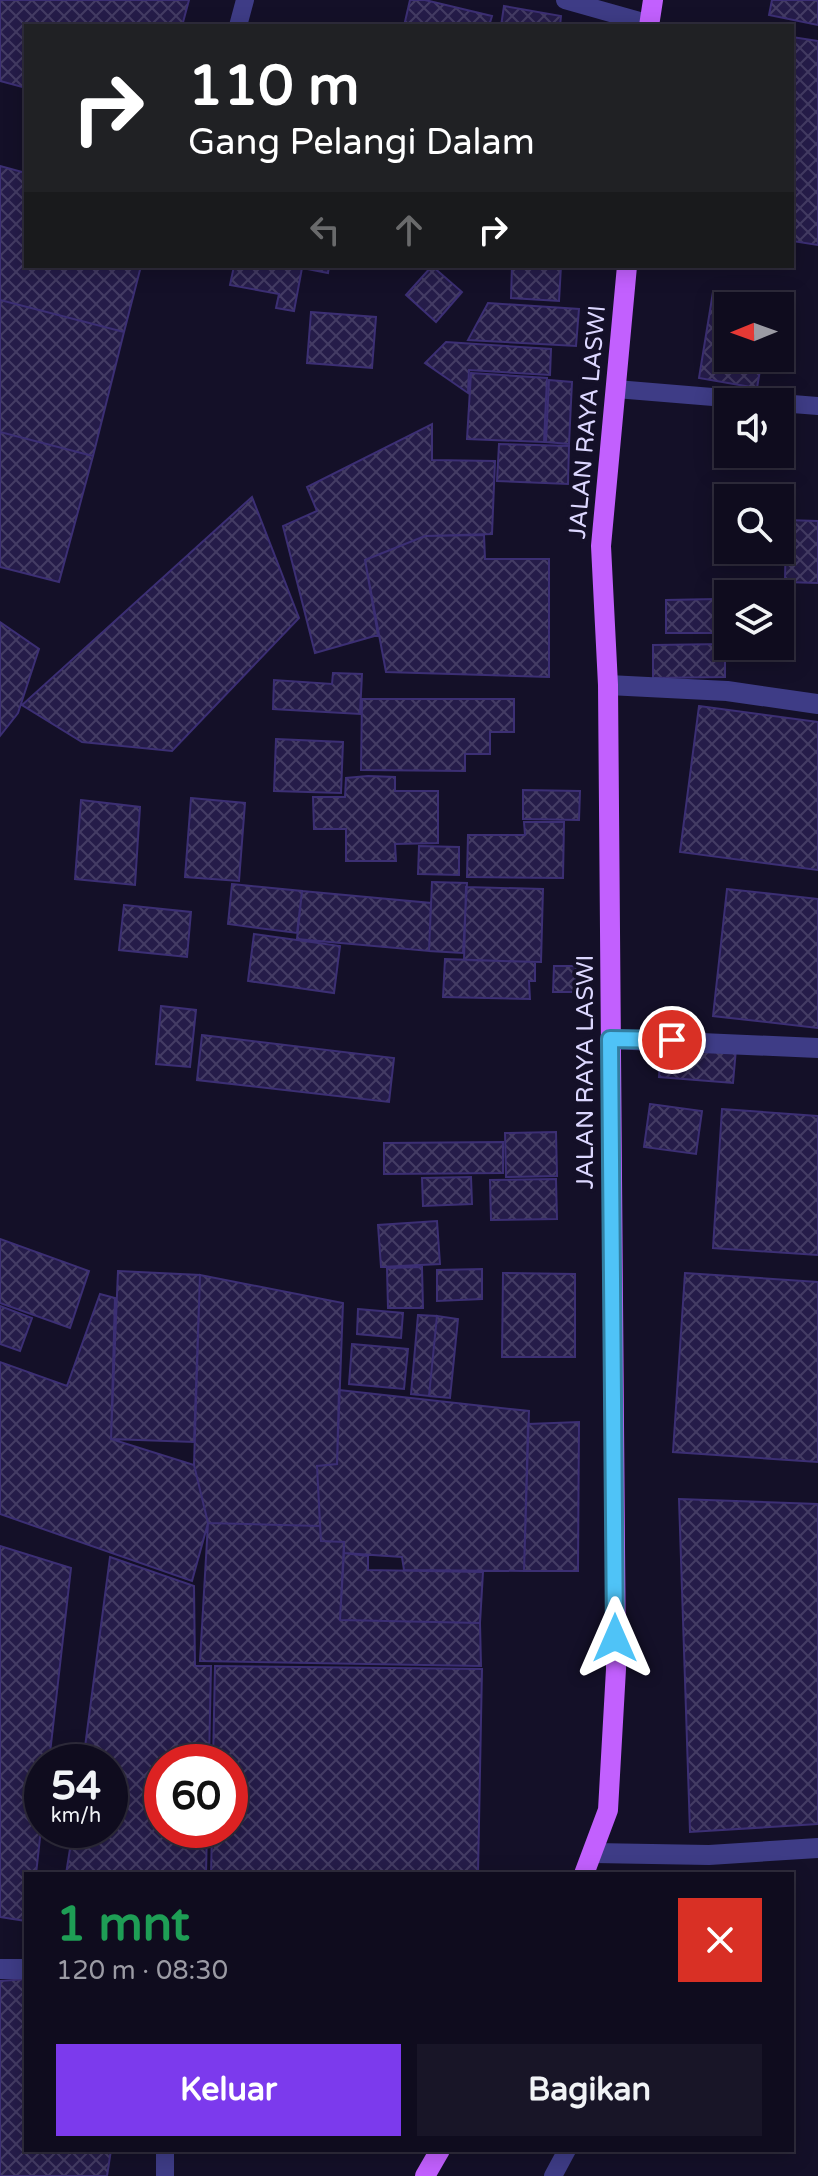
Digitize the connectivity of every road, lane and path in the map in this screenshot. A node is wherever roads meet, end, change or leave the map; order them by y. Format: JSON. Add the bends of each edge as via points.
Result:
{"nodes":[{"id":1,"x":245,"y":0,"type":"edge"},
{"id":2,"x":565,"y":0,"type":"edge"},
{"id":3,"x":653,"y":0,"type":"edge"},
{"id":4,"x":239,"y":24,"type":"edge"},
{"id":5,"x":647,"y":24,"type":"edge"},
{"id":6,"x":650,"y":24,"type":"edge"},
{"id":7,"x":627,"y":268,"type":"edge"},
{"id":8,"x":616,"y":389,"type":"junction"},
{"id":9,"x":714,"y":397,"type":"edge"},
{"id":10,"x":794,"y":404,"type":"edge"},
{"id":11,"x":818,"y":406,"type":"edge"},
{"id":12,"x":608,"y":685,"type":"junction"},
{"id":13,"x":818,"y":704,"type":"edge"},
{"id":14,"x":610,"y":1039,"type":"junction"},
{"id":15,"x":818,"y":1048,"type":"edge"},
{"id":16,"x":818,"y":1848,"type":"edge"},
{"id":17,"x":594,"y":1853,"type":"junction"},
{"id":18,"x":585,"y":1872,"type":"edge"},
{"id":19,"x":0,"y":1969,"type":"edge"},
{"id":20,"x":24,"y":1969,"type":"edge"},
{"id":21,"x":165,"y":2152,"type":"edge"},
{"id":22,"x":439,"y":2152,"type":"edge"},
{"id":23,"x":566,"y":2152,"type":"edge"},
{"id":24,"x":165,"y":2176,"type":"edge"},
{"id":25,"x":425,"y":2176,"type":"edge"},
{"id":26,"x":553,"y":2176,"type":"edge"}],
"edges":[{"from":1,"to":4,"type":"lane"},
{"from":2,"to":5,"type":"lane"},
{"from":3,"to":6,"type":"main road"},
{"from":7,"to":8,"type":"main road","name":"JALAN RAYA LASWI"},
{"from":8,"to":9,"type":"lane"},
{"from":8,"to":12,"type":"main road","name":"JALAN RAYA LASWI","via":[[601,546]]},
{"from":10,"to":11,"type":"lane"},
{"from":12,"to":13,"type":"street","via":[[727,691]]},
{"from":12,"to":14,"type":"main road","name":"JALAN RAYA LASWI"},
{"from":14,"to":15,"type":"street"},
{"from":14,"to":17,"type":"main road","name":"JALAN RAYA LASWI","via":[[616,1669],[608,1810]]},
{"from":16,"to":17,"type":"street","via":[[709,1855]]},
{"from":17,"to":18,"type":"main road","name":"JALAN RAYA LASWI"},
{"from":19,"to":20,"type":"street"},
{"from":21,"to":24,"type":"lane"},
{"from":22,"to":25,"type":"main road"},
{"from":23,"to":26,"type":"lane"}]}
